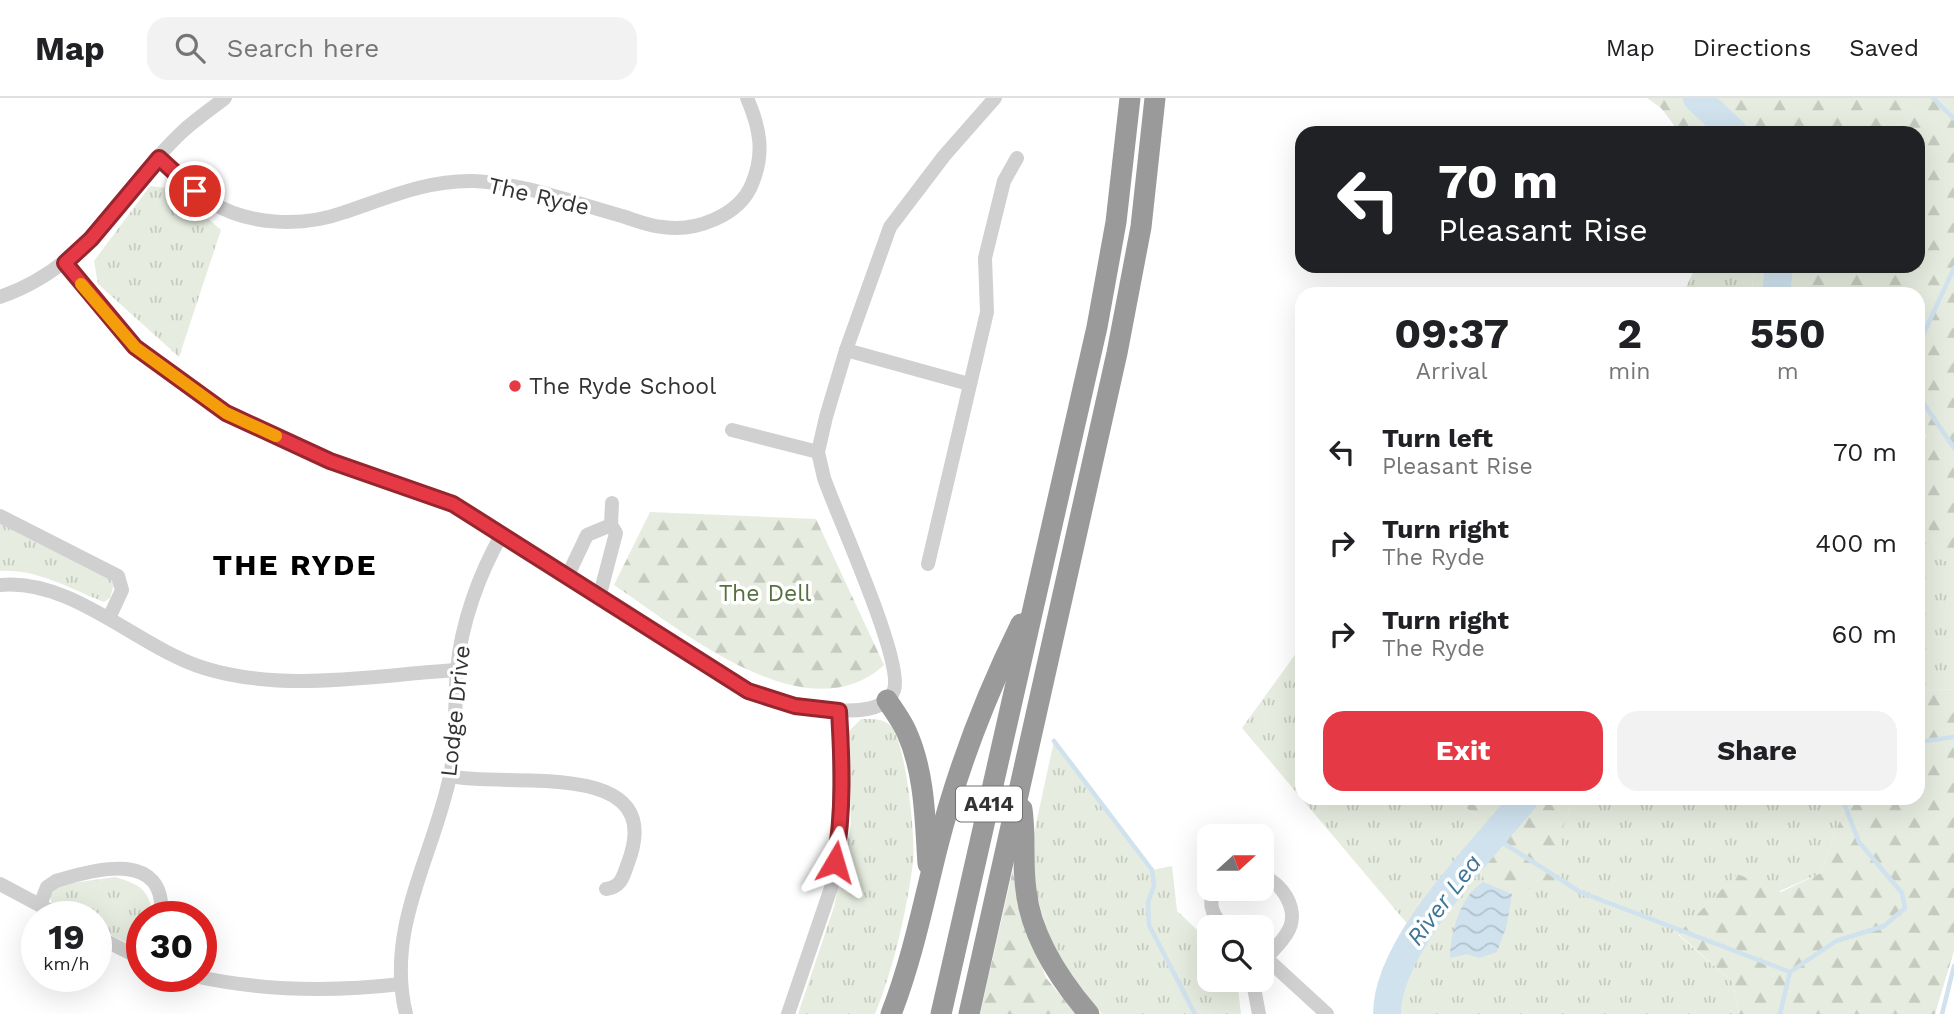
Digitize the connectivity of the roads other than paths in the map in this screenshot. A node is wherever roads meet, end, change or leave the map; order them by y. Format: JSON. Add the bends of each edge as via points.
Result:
{"nodes":[{"id":1,"x":225,"y":98,"type":"edge"},
{"id":2,"x":747,"y":98,"type":"edge"},
{"id":3,"x":995,"y":98,"type":"edge"},
{"id":4,"x":1130,"y":98,"type":"edge"},
{"id":5,"x":1155,"y":98,"type":"edge"},
{"id":6,"x":159,"y":158,"type":"junction"},
{"id":7,"x":1017,"y":158,"type":"dead end"},
{"id":8,"x":65,"y":263,"type":"junction"},
{"id":9,"x":0,"y":298,"type":"edge"},
{"id":10,"x":846,"y":350,"type":"junction"},
{"id":11,"x":969,"y":384,"type":"junction"},
{"id":12,"x":732,"y":430,"type":"dead end"},
{"id":13,"x":818,"y":452,"type":"junction"},
{"id":14,"x":612,"y":503,"type":"dead end"},
{"id":15,"x":0,"y":516,"type":"edge"},
{"id":16,"x":611,"y":525,"type":"junction"},
{"id":17,"x":502,"y":534,"type":"junction"},
{"id":18,"x":928,"y":564,"type":"dead end"},
{"id":19,"x":567,"y":577,"type":"junction"},
{"id":20,"x":0,"y":585,"type":"edge"},
{"id":21,"x":1036,"y":594,"type":"junction"},
{"id":22,"x":599,"y":598,"type":"junction"},
{"id":23,"x":109,"y":618,"type":"junction"},
{"id":24,"x":457,"y":670,"type":"junction"},
{"id":25,"x":887,"y":700,"type":"junction"},
{"id":26,"x":839,"y":711,"type":"junction"},
{"id":27,"x":450,"y":776,"type":"junction"},
{"id":28,"x":1020,"y":797,"type":"junction"},
{"id":29,"x":1274,"y":881,"type":"edge"},
{"id":30,"x":0,"y":884,"type":"edge"},
{"id":31,"x":929,"y":884,"type":"junction"},
{"id":32,"x":606,"y":889,"type":"dead end"},
{"id":33,"x":32,"y":901,"type":"edge"},
{"id":34,"x":42,"y":901,"type":"edge"},
{"id":35,"x":158,"y":901,"type":"edge"},
{"id":36,"x":1274,"y":947,"type":"edge"},
{"id":37,"x":1274,"y":968,"type":"edge"},
{"id":38,"x":217,"y":981,"type":"edge"},
{"id":39,"x":401,"y":984,"type":"junction"},
{"id":40,"x":1255,"y":992,"type":"edge"},
{"id":41,"x":406,"y":1014,"type":"edge"},
{"id":42,"x":788,"y":1014,"type":"edge"},
{"id":43,"x":891,"y":1014,"type":"edge"},
{"id":44,"x":941,"y":1014,"type":"edge"},
{"id":45,"x":969,"y":1014,"type":"edge"},
{"id":46,"x":1089,"y":1014,"type":"edge"},
{"id":47,"x":1259,"y":1014,"type":"edge"},
{"id":48,"x":1327,"y":1014,"type":"edge"}],
"edges":[{"from":1,"to":6,"type":"street","via":[[182,132]]},
{"from":2,"to":6,"type":"street","name":"The Ryde","via":[[760,136],[761,159],[749,191],[736,207],[694,226],[663,228],[517,187],[472,181],[422,186],[305,222],[273,221],[215,204]]},
{"from":3,"to":10,"type":"street","via":[[890,227]]},
{"from":4,"to":21,"type":"highway","number":"A414","via":[[1116,222],[1097,327]]},
{"from":5,"to":28,"type":"highway","number":"A414","via":[[1129,291]]},
{"from":6,"to":8,"type":"street"},
{"from":7,"to":11,"type":"street","via":[[1004,181],[985,258],[987,312]]},
{"from":8,"to":9,"type":"street","via":[[26,288]]},
{"from":8,"to":17,"type":"street","via":[[135,347],[226,413],[330,461],[453,504]]},
{"from":10,"to":11,"type":"street"},
{"from":10,"to":13,"type":"street"},
{"from":11,"to":18,"type":"street"},
{"from":12,"to":13,"type":"street"},
{"from":13,"to":25,"type":"street","via":[[834,507],[888,645],[895,687]]},
{"from":14,"to":16,"type":"street"},
{"from":15,"to":23,"type":"street","via":[[118,576],[122,590]]},
{"from":16,"to":19,"type":"street","via":[[587,535]]},
{"from":16,"to":22,"type":"street","via":[[616,533]]},
{"from":17,"to":19,"type":"street"},
{"from":17,"to":24,"type":"street","name":"Lodge Drive","via":[[490,554],[463,631]]},
{"from":19,"to":22,"type":"street"},
{"from":20,"to":23,"type":"street","via":[[36,586]]},
{"from":21,"to":31,"type":"highway","number":"A414","via":[[1007,653],[958,780]]},
{"from":21,"to":44,"type":"highway","number":"A414"},
{"from":22,"to":26,"type":"street","via":[[748,691],[795,706]]},
{"from":23,"to":24,"type":"street","via":[[163,651],[239,677],[277,680]]},
{"from":24,"to":27,"type":"street","name":"Lodge Drive"},
{"from":25,"to":26,"type":"street"},
{"from":25,"to":31,"type":"highway","via":[[914,755],[923,801]]},
{"from":26,"to":42,"type":"street","via":[[839,838],[832,885]]},
{"from":27,"to":32,"type":"street","via":[[482,782],[564,780],[619,800],[634,819],[636,842],[621,883]]},
{"from":27,"to":39,"type":"street","name":"Lodge Drive","via":[[407,908]]},
{"from":28,"to":45,"type":"highway","number":"A414"},
{"from":28,"to":46,"type":"highway","number":"A414","via":[[1026,894],[1034,925],[1058,975]]},
{"from":29,"to":36,"type":"street","via":[[1286,895],[1293,915],[1289,931]]},
{"from":30,"to":33,"type":"street"},
{"from":31,"to":43,"type":"highway","number":"A414","via":[[914,951]]},
{"from":34,"to":35,"type":"street","via":[[47,887],[56,881],[121,869],[148,874],[156,883]]},
{"from":37,"to":48,"type":"street"},
{"from":38,"to":39,"type":"street","via":[[350,990]]},
{"from":39,"to":41,"type":"street","name":"Lodge Drive"},
{"from":40,"to":47,"type":"street"}]}
